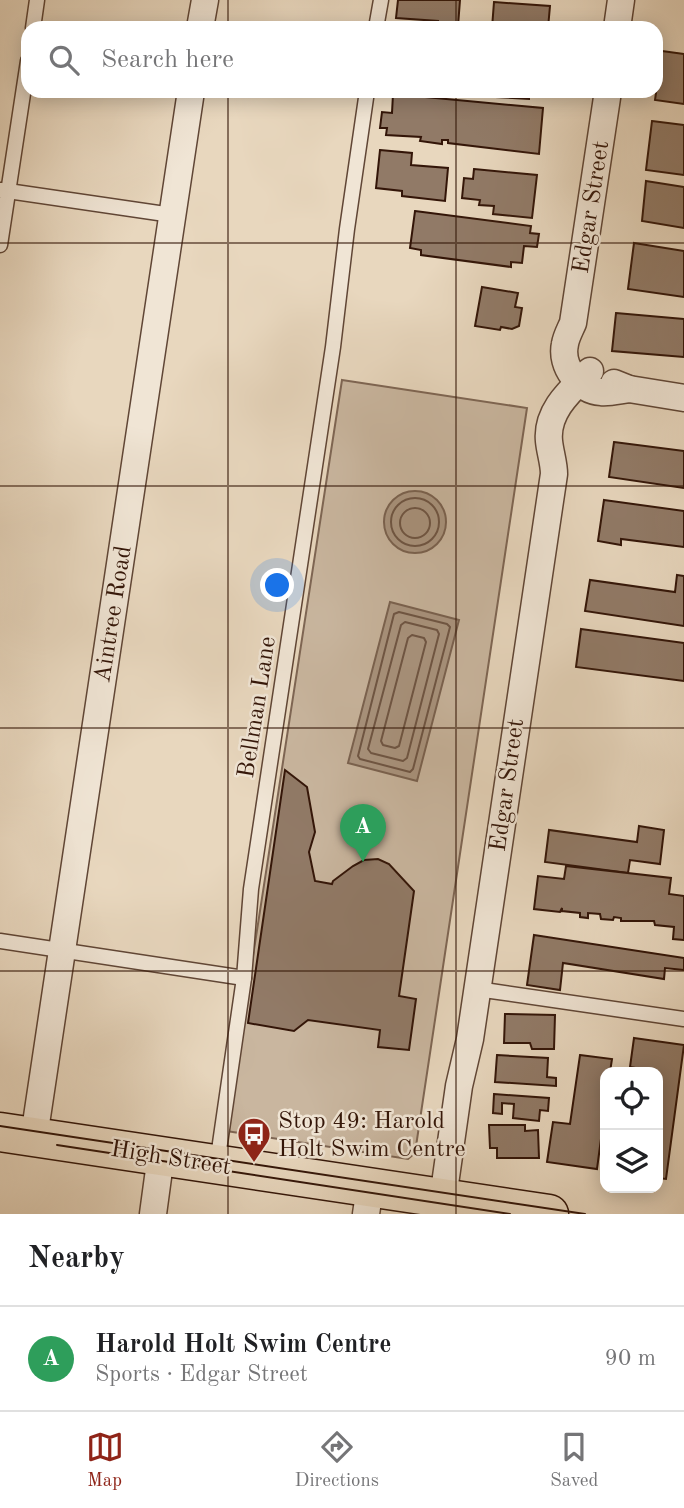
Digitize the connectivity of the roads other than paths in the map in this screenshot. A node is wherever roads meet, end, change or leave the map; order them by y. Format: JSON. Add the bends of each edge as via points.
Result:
{"nodes":[{"id":1,"x":37,"y":0,"type":"edge"},
{"id":2,"x":205,"y":0,"type":"edge"},
{"id":3,"x":381,"y":0,"type":"edge"},
{"id":4,"x":621,"y":0,"type":"edge"},
{"id":5,"x":34,"y":21,"type":"edge"},
{"id":6,"x":201,"y":21,"type":"edge"},
{"id":7,"x":377,"y":21,"type":"edge"},
{"id":8,"x":618,"y":21,"type":"edge"},
{"id":9,"x":21,"y":98,"type":"edge"},
{"id":10,"x":190,"y":98,"type":"edge"},
{"id":11,"x":366,"y":98,"type":"edge"},
{"id":12,"x":607,"y":98,"type":"edge"},
{"id":13,"x":4,"y":191,"type":"edge"},
{"id":14,"x":172,"y":215,"type":"junction"},
{"id":15,"x":0,"y":245,"type":"edge"},
{"id":16,"x":584,"y":377,"type":"junction"},
{"id":17,"x":684,"y":398,"type":"edge"},
{"id":18,"x":0,"y":941,"type":"edge"},
{"id":19,"x":62,"y":950,"type":"junction"},
{"id":20,"x":244,"y":978,"type":"junction"},
{"id":21,"x":477,"y":989,"type":"junction"},
{"id":22,"x":684,"y":1019,"type":"edge"},
{"id":23,"x":17,"y":1134,"type":"edge"},
{"id":24,"x":161,"y":1155,"type":"junction"},
{"id":25,"x":217,"y":1164,"type":"junction"},
{"id":26,"x":443,"y":1198,"type":"junction"},
{"id":27,"x":368,"y":1200,"type":"edge"},
{"id":28,"x":153,"y":1214,"type":"edge"},
{"id":29,"x":549,"y":1214,"type":"edge"}],
"edges":[{"from":1,"to":5,"type":"lane"},
{"from":2,"to":6,"type":"street"},
{"from":3,"to":7,"type":"lane"},
{"from":4,"to":8,"type":"street"},
{"from":9,"to":13,"type":"lane"},
{"from":10,"to":14,"type":"street","name":"Aintree Road"},
{"from":11,"to":20,"type":"lane","name":"Bellman Lane","via":[[251,889]]},
{"from":12,"to":16,"type":"street","name":"Edgar Street","via":[[573,323]]},
{"from":13,"to":14,"type":"lane"},
{"from":13,"to":15,"type":"lane"},
{"from":14,"to":19,"type":"street","name":"Aintree Road"},
{"from":16,"to":17,"type":"street"},
{"from":16,"to":21,"type":"street","name":"Edgar Street","via":[[556,410],[550,425],[554,474]]},
{"from":18,"to":19,"type":"lane"},
{"from":19,"to":20,"type":"lane"},
{"from":19,"to":23,"type":"street","name":"Aintree Road"},
{"from":20,"to":25,"type":"lane","name":"Bellman Lane"},
{"from":21,"to":22,"type":"lane"},
{"from":21,"to":26,"type":"street","name":"Edgar Street"},
{"from":23,"to":24,"type":"main road","name":"High Street"},
{"from":24,"to":25,"type":"main road","name":"High Street"},
{"from":24,"to":28,"type":"street"},
{"from":25,"to":27,"type":"main road","name":"High Street"},
{"from":26,"to":27,"type":"main road","name":"High Street"},
{"from":26,"to":29,"type":"main road","name":"High Street"}]}
